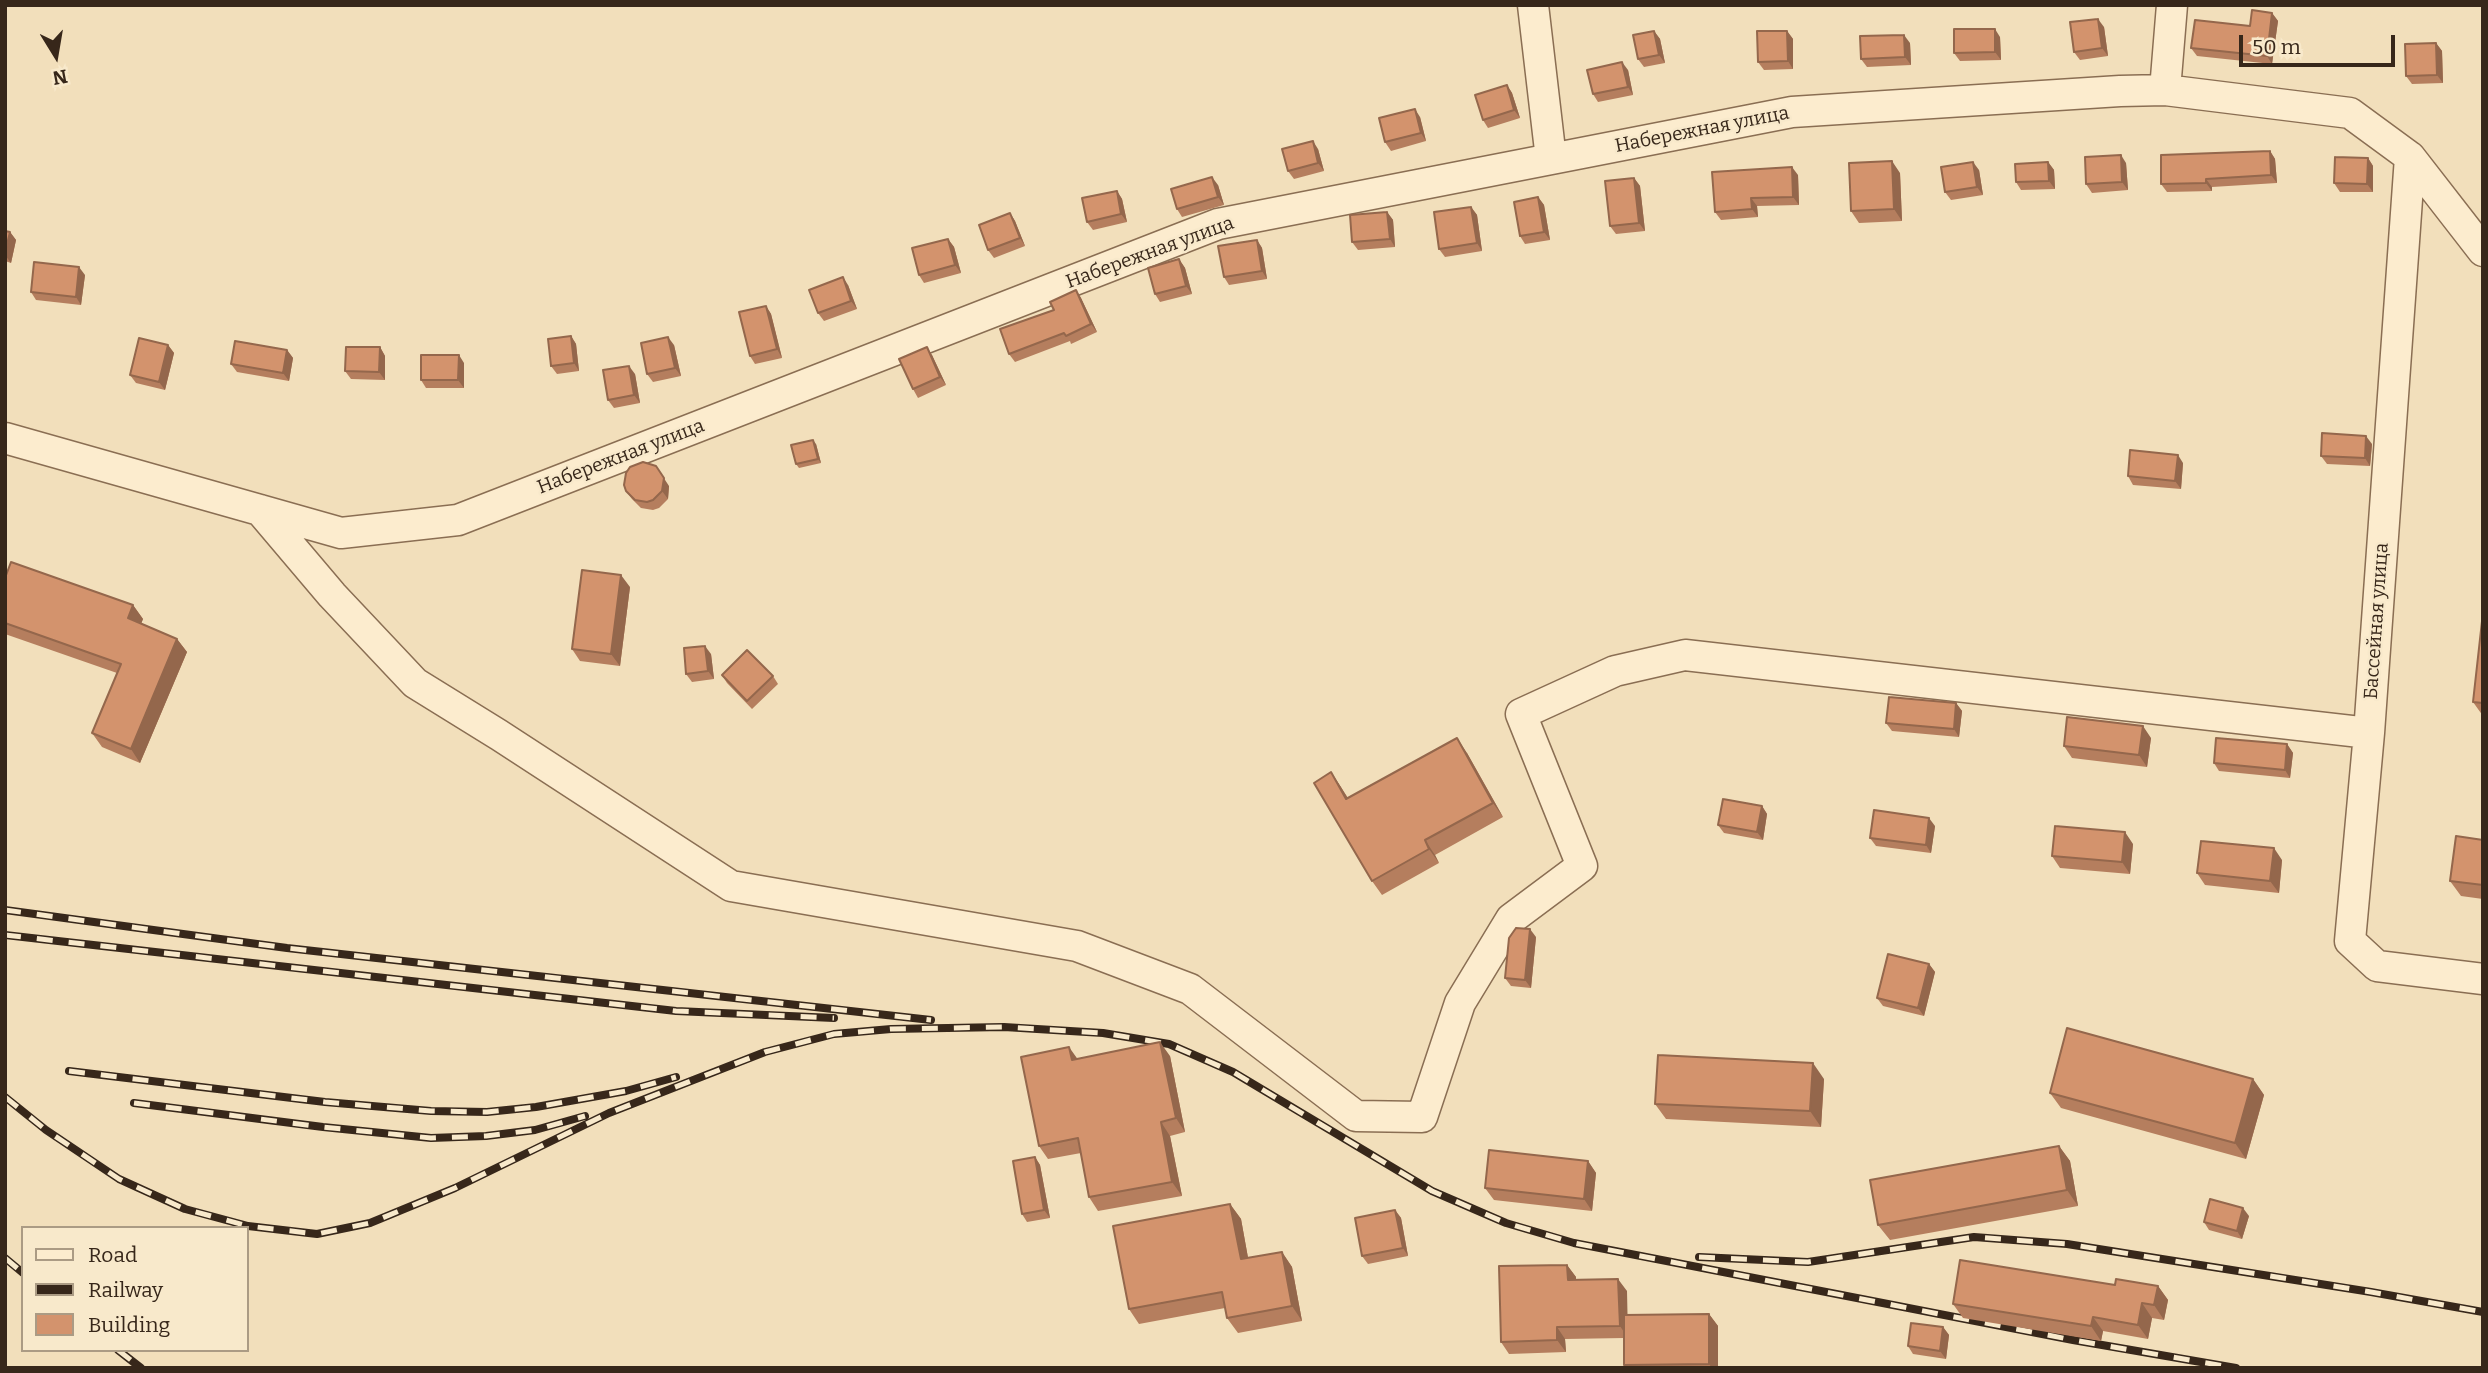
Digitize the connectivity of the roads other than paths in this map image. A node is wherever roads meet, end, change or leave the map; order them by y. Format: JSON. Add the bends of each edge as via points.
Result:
{"nodes":[{"id":1,"x":1532,"y":5,"type":"edge"},
{"id":2,"x":2172,"y":5,"type":"edge"},
{"id":3,"x":2165,"y":90,"type":"junction"},
{"id":4,"x":2410,"y":157,"type":"junction"},
{"id":5,"x":1551,"y":159,"type":"junction"},
{"id":6,"x":2483,"y":251,"type":"edge"},
{"id":7,"x":5,"y":438,"type":"edge"},
{"id":8,"x":260,"y":510,"type":"junction"},
{"id":9,"x":2369,"y":733,"type":"junction"},
{"id":10,"x":2483,"y":979,"type":"edge"}],
"edges":[{"from":1,"to":5,"type":"street"},
{"from":2,"to":3,"type":"street"},
{"from":3,"to":4,"type":"street","name":"Набережная улица","via":[[2350,113]]},
{"from":3,"to":5,"type":"street","name":"Набережная улица","via":[[1792,112]]},
{"from":4,"to":6,"type":"street","name":"Набережная улица"},
{"from":4,"to":9,"type":"street","name":"Бассейная улица"},
{"from":5,"to":8,"type":"street","name":"Набережная улица","via":[[1218,223],[458,520],[341,533]]},
{"from":7,"to":8,"type":"street","name":"Набережная улица"},
{"from":8,"to":9,"type":"street","via":[[415,683],[732,886],[1077,946],[1190,989],[1356,1116],[1422,1116],[1460,1003],[1511,919],[1582,866],[1521,714],[1615,671],[1685,655]]},
{"from":9,"to":10,"type":"street","name":"Бассейная улица","via":[[2350,941],[2377,966]]}]}
